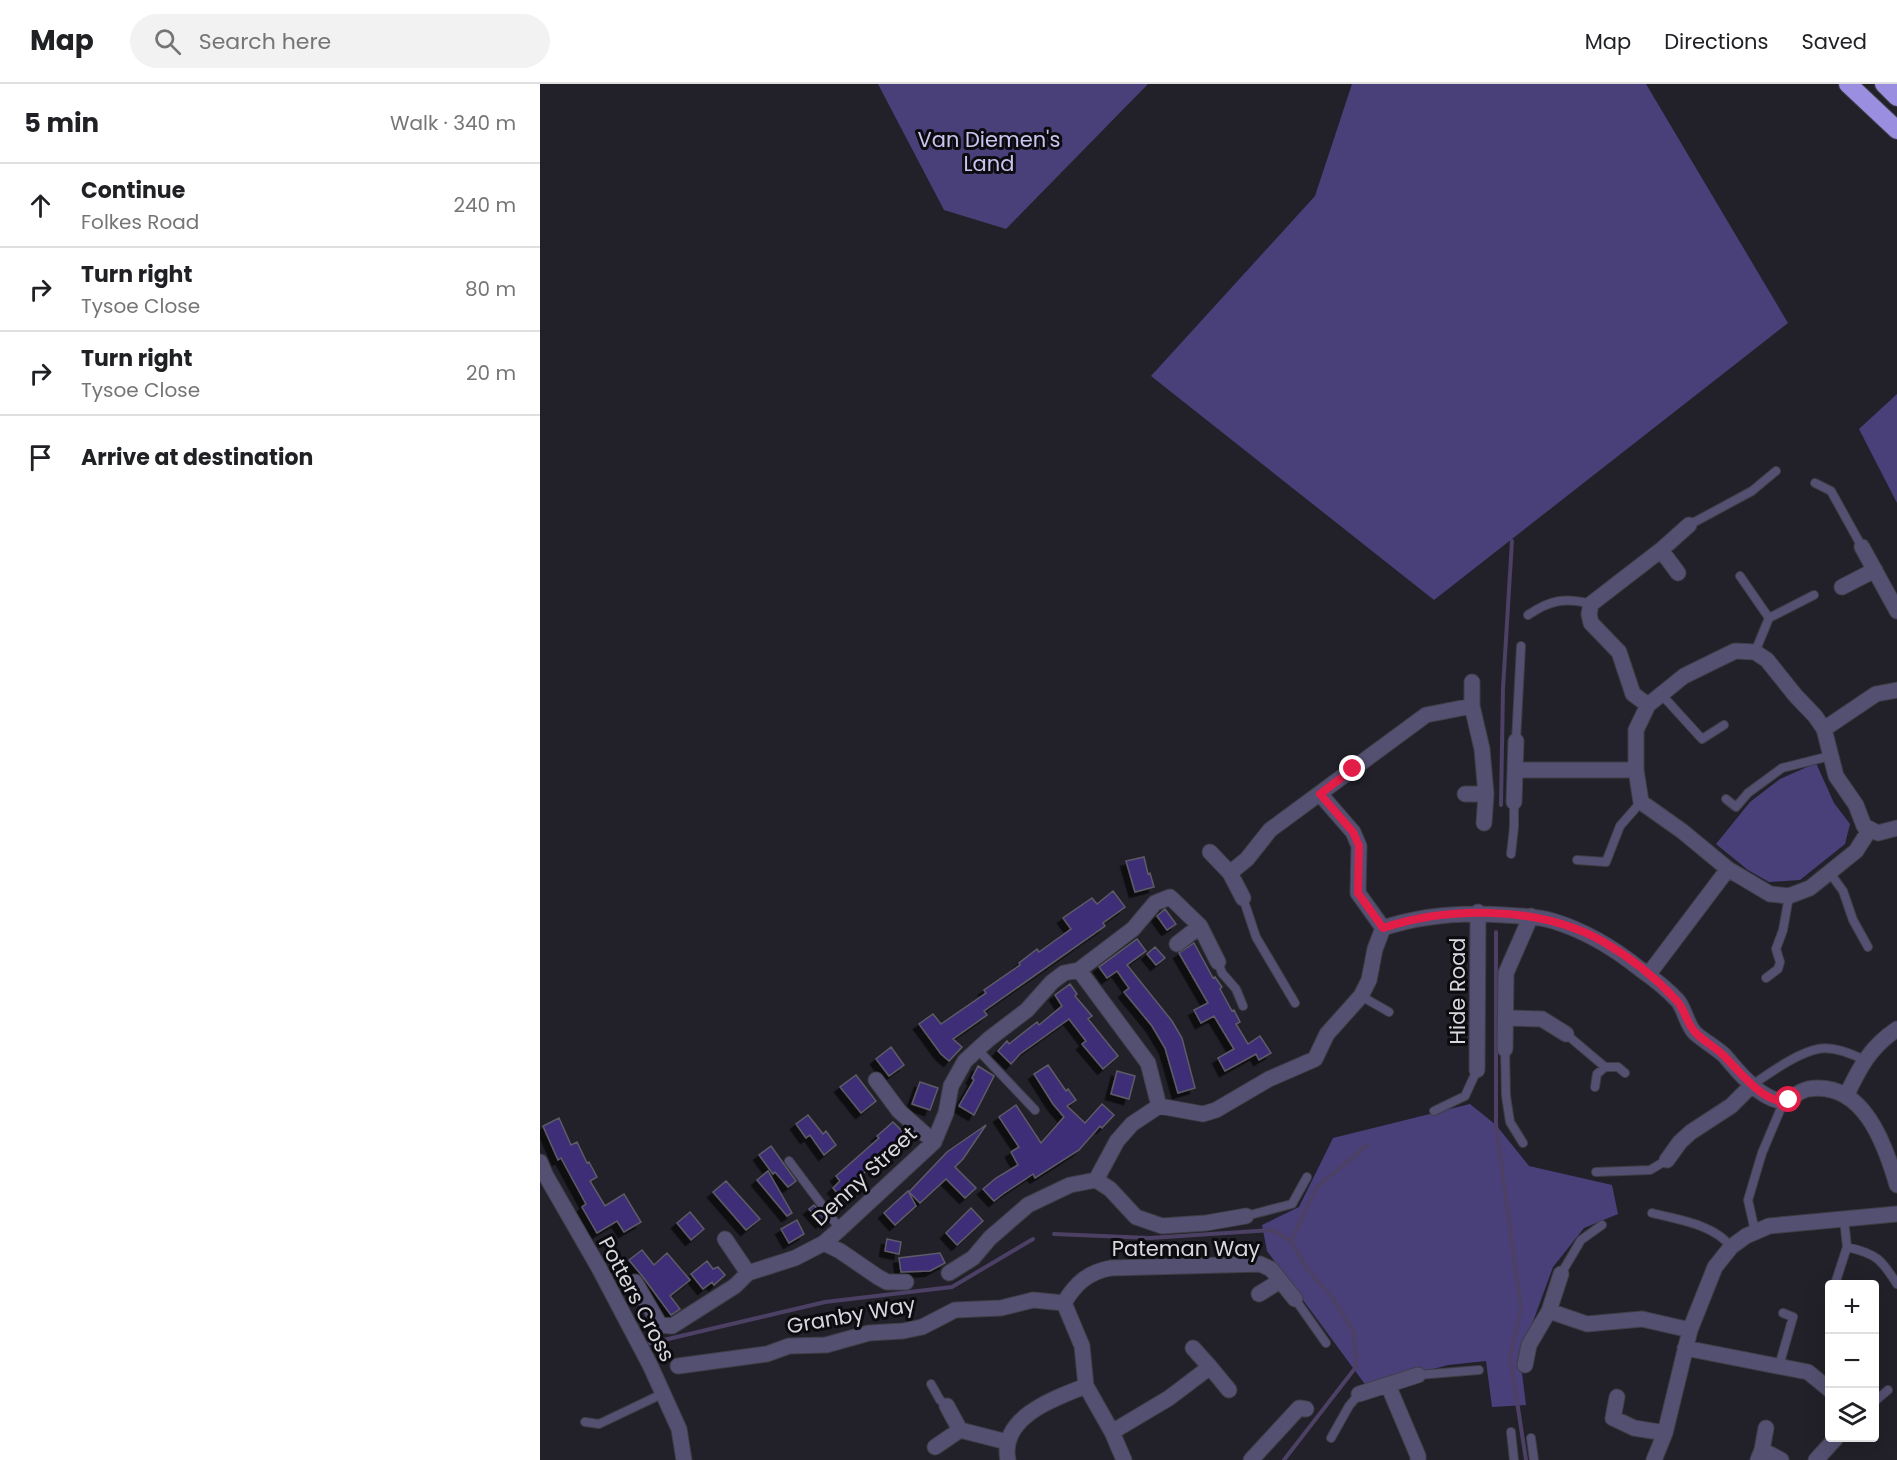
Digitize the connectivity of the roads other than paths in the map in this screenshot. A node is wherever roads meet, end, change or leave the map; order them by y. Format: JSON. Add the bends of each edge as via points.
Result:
{"nodes":[{"id":1,"x":1848,"y":84,"type":"edge"},
{"id":2,"x":1884,"y":84,"type":"edge"},
{"id":3,"x":1897,"y":97,"type":"edge"},
{"id":4,"x":1897,"y":130,"type":"edge"},
{"id":5,"x":1776,"y":471,"type":"dead end"},
{"id":6,"x":1815,"y":483,"type":"dead end"},
{"id":7,"x":1689,"y":525,"type":"joint"},
{"id":8,"x":1862,"y":547,"type":"joint"},
{"id":9,"x":1661,"y":550,"type":"junction"},
{"id":10,"x":1875,"y":570,"type":"junction"},
{"id":11,"x":1678,"y":573,"type":"dead end"},
{"id":12,"x":1740,"y":576,"type":"dead end"},
{"id":13,"x":1842,"y":587,"type":"dead end"},
{"id":14,"x":1814,"y":595,"type":"dead end"},
{"id":15,"x":1591,"y":604,"type":"junction"},
{"id":16,"x":1897,"y":610,"type":"edge"},
{"id":17,"x":1528,"y":615,"type":"dead end"},
{"id":18,"x":1769,"y":618,"type":"junction"},
{"id":19,"x":1521,"y":646,"type":"dead end"},
{"id":20,"x":1755,"y":652,"type":"junction"},
{"id":21,"x":1472,"y":682,"type":"dead end"},
{"id":22,"x":1897,"y":690,"type":"edge"},
{"id":23,"x":1661,"y":694,"type":"junction"},
{"id":24,"x":1648,"y":705,"type":"junction"},
{"id":25,"x":1472,"y":706,"type":"junction"},
{"id":26,"x":1724,"y":725,"type":"dead end"},
{"id":27,"x":1824,"y":729,"type":"junction"},
{"id":28,"x":1515,"y":741,"type":"joint"},
{"id":29,"x":1830,"y":756,"type":"junction"},
{"id":30,"x":1515,"y":770,"type":"junction"},
{"id":31,"x":1636,"y":770,"type":"junction"},
{"id":32,"x":1320,"y":794,"type":"junction"},
{"id":33,"x":1465,"y":794,"type":"dead end"},
{"id":34,"x":1486,"y":794,"type":"junction"},
{"id":35,"x":1726,"y":799,"type":"dead end"},
{"id":36,"x":1514,"y":802,"type":"joint"},
{"id":37,"x":1641,"y":802,"type":"junction"},
{"id":38,"x":1484,"y":823,"type":"dead end"},
{"id":39,"x":1897,"y":828,"type":"edge"},
{"id":40,"x":1870,"y":829,"type":"junction"},
{"id":41,"x":1210,"y":852,"type":"dead end"},
{"id":42,"x":1511,"y":854,"type":"dead end"},
{"id":43,"x":1577,"y":860,"type":"dead end"},
{"id":44,"x":1728,"y":869,"type":"junction"},
{"id":45,"x":1230,"y":873,"type":"junction"},
{"id":46,"x":1830,"y":873,"type":"junction"},
{"id":47,"x":1789,"y":896,"type":"junction"},
{"id":48,"x":1243,"y":898,"type":"joint"},
{"id":49,"x":1478,"y":912,"type":"junction"},
{"id":50,"x":1531,"y":916,"type":"junction"},
{"id":51,"x":1200,"y":926,"type":"junction"},
{"id":52,"x":1383,"y":928,"type":"junction"},
{"id":53,"x":1178,"y":944,"type":"dead end"},
{"id":54,"x":1868,"y":947,"type":"dead end"},
{"id":55,"x":1218,"y":962,"type":"joint"},
{"id":56,"x":1079,"y":970,"type":"junction"},
{"id":57,"x":1648,"y":975,"type":"junction"},
{"id":58,"x":1766,"y":978,"type":"dead end"},
{"id":59,"x":1362,"y":996,"type":"junction"},
{"id":60,"x":1295,"y":1003,"type":"dead end"},
{"id":61,"x":1243,"y":1006,"type":"dead end"},
{"id":62,"x":1389,"y":1012,"type":"dead end"},
{"id":63,"x":1505,"y":1018,"type":"junction"},
{"id":64,"x":1897,"y":1029,"type":"edge"},
{"id":65,"x":1566,"y":1034,"type":"joint"},
{"id":66,"x":1505,"y":1049,"type":"joint"},
{"id":67,"x":978,"y":1050,"type":"junction"},
{"id":68,"x":1864,"y":1060,"type":"junction"},
{"id":69,"x":1605,"y":1067,"type":"junction"},
{"id":70,"x":1477,"y":1070,"type":"joint"},
{"id":71,"x":1625,"y":1073,"type":"dead end"},
{"id":72,"x":876,"y":1080,"type":"dead end"},
{"id":73,"x":1752,"y":1085,"type":"junction"},
{"id":74,"x":1595,"y":1087,"type":"dead end"},
{"id":75,"x":1846,"y":1096,"type":"junction"},
{"id":76,"x":1784,"y":1101,"type":"junction"},
{"id":77,"x":1159,"y":1106,"type":"junction"},
{"id":78,"x":1035,"y":1110,"type":"dead end"},
{"id":79,"x":1434,"y":1111,"type":"dead end"},
{"id":80,"x":934,"y":1142,"type":"junction"},
{"id":81,"x":1523,"y":1143,"type":"dead end"},
{"id":82,"x":1667,"y":1160,"type":"joint"},
{"id":83,"x":789,"y":1161,"type":"dead end"},
{"id":84,"x":540,"y":1162,"type":"edge"},
{"id":85,"x":1596,"y":1172,"type":"dead end"},
{"id":86,"x":1307,"y":1177,"type":"dead end"},
{"id":87,"x":1096,"y":1180,"type":"junction"},
{"id":88,"x":1897,"y":1185,"type":"edge"},
{"id":89,"x":1652,"y":1213,"type":"dead end"},
{"id":90,"x":1897,"y":1214,"type":"edge"},
{"id":91,"x":1246,"y":1216,"type":"joint"},
{"id":92,"x":1844,"y":1219,"type":"junction"},
{"id":93,"x":1602,"y":1225,"type":"dead end"},
{"id":94,"x":840,"y":1229,"type":"junction"},
{"id":95,"x":1755,"y":1231,"type":"junction"},
{"id":96,"x":725,"y":1239,"type":"dead end"},
{"id":97,"x":824,"y":1242,"type":"junction"},
{"id":98,"x":1731,"y":1247,"type":"junction"},
{"id":99,"x":1848,"y":1247,"type":"junction"},
{"id":100,"x":748,"y":1273,"type":"junction"},
{"id":101,"x":950,"y":1273,"type":"dead end"},
{"id":102,"x":1561,"y":1274,"type":"joint"},
{"id":103,"x":1836,"y":1280,"type":"edge"},
{"id":104,"x":1280,"y":1281,"type":"junction"},
{"id":105,"x":635,"y":1282,"type":"dead end"},
{"id":106,"x":906,"y":1282,"type":"dead end"},
{"id":107,"x":1897,"y":1284,"type":"edge"},
{"id":108,"x":1259,"y":1294,"type":"dead end"},
{"id":109,"x":1295,"y":1299,"type":"joint"},
{"id":110,"x":1064,"y":1303,"type":"junction"},
{"id":111,"x":1548,"y":1311,"type":"junction"},
{"id":112,"x":1783,"y":1313,"type":"dead end"},
{"id":113,"x":1690,"y":1330,"type":"junction"},
{"id":114,"x":1326,"y":1343,"type":"dead end"},
{"id":115,"x":1193,"y":1348,"type":"dead end"},
{"id":116,"x":1685,"y":1348,"type":"junction"},
{"id":117,"x":1526,"y":1365,"type":"dead end"},
{"id":118,"x":678,"y":1366,"type":"dead end"},
{"id":119,"x":1779,"y":1366,"type":"junction"},
{"id":120,"x":1210,"y":1367,"type":"junction"},
{"id":121,"x":1479,"y":1370,"type":"dead end"},
{"id":122,"x":1418,"y":1376,"type":"joint"},
{"id":123,"x":931,"y":1384,"type":"dead end"},
{"id":124,"x":1389,"y":1385,"type":"junction"},
{"id":125,"x":1086,"y":1386,"type":"junction"},
{"id":126,"x":1828,"y":1388,"type":"edge"},
{"id":127,"x":1229,"y":1390,"type":"dead end"},
{"id":128,"x":1888,"y":1390,"type":"dead end"},
{"id":129,"x":663,"y":1394,"type":"junction"},
{"id":130,"x":1359,"y":1394,"type":"joint"},
{"id":131,"x":1617,"y":1397,"type":"dead end"},
{"id":132,"x":1879,"y":1398,"type":"edge"},
{"id":133,"x":947,"y":1406,"type":"joint"},
{"id":134,"x":1306,"y":1409,"type":"dead end"},
{"id":135,"x":585,"y":1422,"type":"dead end"},
{"id":136,"x":1766,"y":1428,"type":"dead end"},
{"id":137,"x":960,"y":1430,"type":"junction"},
{"id":138,"x":1112,"y":1432,"type":"junction"},
{"id":139,"x":1511,"y":1432,"type":"dead end"},
{"id":140,"x":1665,"y":1433,"type":"junction"},
{"id":141,"x":1331,"y":1438,"type":"dead end"},
{"id":142,"x":1531,"y":1438,"type":"dead end"},
{"id":143,"x":1831,"y":1442,"type":"edge"},
{"id":144,"x":1007,"y":1443,"type":"junction"},
{"id":145,"x":935,"y":1446,"type":"dead end"},
{"id":146,"x":1760,"y":1455,"type":"edge"},
{"id":147,"x":684,"y":1460,"type":"edge"},
{"id":148,"x":1008,"y":1460,"type":"edge"},
{"id":149,"x":1124,"y":1460,"type":"edge"},
{"id":150,"x":1251,"y":1460,"type":"edge"},
{"id":151,"x":1418,"y":1460,"type":"edge"},
{"id":152,"x":1514,"y":1460,"type":"edge"},
{"id":153,"x":1534,"y":1460,"type":"edge"},
{"id":154,"x":1654,"y":1460,"type":"edge"},
{"id":155,"x":1781,"y":1460,"type":"edge"},
{"id":156,"x":1815,"y":1460,"type":"edge"}],
"edges":[{"from":1,"to":4,"type":"highway"},
{"from":2,"to":3,"type":"highway"},
{"from":5,"to":7,"type":"lane","via":[[1752,491]]},
{"from":6,"to":8,"type":"lane","via":[[1831,491]]},
{"from":7,"to":9,"type":"street"},
{"from":8,"to":10,"type":"street"},
{"from":9,"to":11,"type":"street"},
{"from":9,"to":15,"type":"street"},
{"from":10,"to":13,"type":"street"},
{"from":10,"to":16,"type":"street"},
{"from":12,"to":18,"type":"lane"},
{"from":14,"to":18,"type":"lane"},
{"from":15,"to":17,"type":"lane","via":[[1564,599]]},
{"from":15,"to":24,"type":"street","via":[[1591,623],[1619,652],[1633,694]]},
{"from":18,"to":20,"type":"lane"},
{"from":19,"to":28,"type":"lane"},
{"from":20,"to":23,"type":"street","via":[[1735,651],[1684,676]]},
{"from":20,"to":27,"type":"street","via":[[1767,660]]},
{"from":21,"to":25,"type":"street"},
{"from":22,"to":27,"type":"street","via":[[1876,694]]},
{"from":23,"to":24,"type":"street"},
{"from":23,"to":26,"type":"lane","via":[[1702,739]]},
{"from":24,"to":31,"type":"street","via":[[1636,730]]},
{"from":25,"to":32,"type":"street","via":[[1426,715]]},
{"from":25,"to":34,"type":"street","via":[[1482,749]]},
{"from":27,"to":29,"type":"street"},
{"from":28,"to":30,"type":"street"},
{"from":29,"to":35,"type":"lane","via":[[1782,768],[1736,807]]},
{"from":29,"to":40,"type":"street","via":[[1836,776],[1856,805],[1864,826]]},
{"from":30,"to":31,"type":"street"},
{"from":30,"to":36,"type":"street"},
{"from":31,"to":37,"type":"street"},
{"from":32,"to":45,"type":"street","via":[[1270,830]]},
{"from":32,"to":52,"type":"street","via":[[1353,832],[1359,846],[1358,893]]},
{"from":33,"to":34,"type":"street"},
{"from":34,"to":38,"type":"street"},
{"from":36,"to":42,"type":"lane"},
{"from":37,"to":43,"type":"lane","via":[[1620,826],[1606,862]]},
{"from":37,"to":44,"type":"street"},
{"from":39,"to":40,"type":"street","via":[[1878,833]]},
{"from":40,"to":46,"type":"street","via":[[1856,851]]},
{"from":41,"to":45,"type":"street"},
{"from":44,"to":47,"type":"street","via":[[1770,894]]},
{"from":44,"to":57,"type":"street"},
{"from":45,"to":48,"type":"street"},
{"from":46,"to":47,"type":"street","via":[[1810,888]]},
{"from":46,"to":54,"type":"lane","via":[[1843,891]]},
{"from":47,"to":58,"type":"lane","via":[[1776,949],[1780,962],[1778,969]]},
{"from":48,"to":60,"type":"lane","via":[[1256,937]]},
{"from":49,"to":50,"type":"street"},
{"from":49,"to":52,"type":"street","via":[[1409,919]]},
{"from":49,"to":70,"type":"street","name":"Hide Road"},
{"from":50,"to":57,"type":"street","via":[[1601,941]]},
{"from":50,"to":63,"type":"street","via":[[1506,973]]},
{"from":51,"to":53,"type":"street"},
{"from":51,"to":55,"type":"street"},
{"from":51,"to":56,"type":"street","name":"Denny Street","via":[[1170,897],[1155,903],[1133,929]]},
{"from":52,"to":59,"type":"street"},
{"from":55,"to":61,"type":"lane"},
{"from":56,"to":67,"type":"street","name":"Denny Street","via":[[1064,973],[1052,982],[1027,1010]]},
{"from":56,"to":77,"type":"street","via":[[1148,1063]]},
{"from":57,"to":73,"type":"street","via":[[1677,1001],[1694,1032],[1725,1056]]},
{"from":59,"to":62,"type":"lane"},
{"from":59,"to":77,"type":"street","via":[[1327,1034],[1315,1059],[1203,1114]]},
{"from":63,"to":65,"type":"street","via":[[1542,1019]]},
{"from":63,"to":66,"type":"street"},
{"from":64,"to":68,"type":"street"},
{"from":65,"to":69,"type":"lane"},
{"from":66,"to":81,"type":"lane","via":[[1510,1122]]},
{"from":67,"to":78,"type":"lane"},
{"from":67,"to":80,"type":"street","name":"Denny Street","via":[[957,1071]]},
{"from":68,"to":73,"type":"lane","via":[[1846,1052],[1819,1049],[1782,1065]]},
{"from":68,"to":75,"type":"street"},
{"from":69,"to":71,"type":"lane","via":[[1618,1067]]},
{"from":69,"to":74,"type":"lane","via":[[1597,1074]]},
{"from":70,"to":79,"type":"lane","via":[[1465,1096]]},
{"from":72,"to":80,"type":"street","via":[[900,1111]]},
{"from":73,"to":76,"type":"street"},
{"from":73,"to":82,"type":"street","via":[[1731,1106],[1691,1132]]},
{"from":75,"to":76,"type":"street","via":[[1816,1088],[1800,1091]]},
{"from":75,"to":88,"type":"street","via":[[1863,1110],[1880,1136]]},
{"from":76,"to":95,"type":"lane","via":[[1762,1153],[1749,1200]]},
{"from":77,"to":87,"type":"street","via":[[1132,1124],[1117,1141]]},
{"from":80,"to":94,"type":"street","name":"Denny Street"},
{"from":82,"to":85,"type":"lane","via":[[1650,1170]]},
{"from":83,"to":94,"type":"lane"},
{"from":84,"to":129,"type":"street","name":"Potters Cross"},
{"from":86,"to":91,"type":"lane","via":[[1292,1204]]},
{"from":87,"to":91,"type":"street","via":[[1136,1217],[1162,1226]]},
{"from":87,"to":101,"type":"street","via":[[1070,1185],[1028,1205],[973,1258]]},
{"from":89,"to":98,"type":"lane","via":[[1723,1237]]},
{"from":90,"to":92,"type":"street"},
{"from":92,"to":95,"type":"street","via":[[1782,1223]]},
{"from":92,"to":99,"type":"lane"},
{"from":93,"to":102,"type":"lane","via":[[1581,1240]]},
{"from":94,"to":97,"type":"street","name":"Denny Street"},
{"from":95,"to":98,"type":"street"},
{"from":96,"to":100,"type":"street"},
{"from":97,"to":100,"type":"street","name":"Denny Street","via":[[795,1258]]},
{"from":97,"to":106,"type":"street","via":[[888,1282]]},
{"from":98,"to":113,"type":"street","via":[[1715,1268]]},
{"from":99,"to":103,"type":"lane"},
{"from":99,"to":107,"type":"lane","via":[[1883,1262]]},
{"from":100,"to":105,"type":"street","name":"Denny Street","via":[[735,1286],[672,1326],[660,1325]]},
{"from":102,"to":111,"type":"street"},
{"from":104,"to":108,"type":"street","name":"Pateman Way"},
{"from":104,"to":109,"type":"street","name":"Pateman Way"},
{"from":104,"to":110,"type":"street","name":"Pateman Way","via":[[1271,1269],[1260,1264],[1111,1268],[1086,1276]]},
{"from":109,"to":114,"type":"lane"},
{"from":110,"to":118,"type":"street","name":"Granby Way","via":[[1033,1300],[1001,1308],[955,1310],[922,1327],[903,1331],[869,1333],[826,1345],[789,1346],[767,1354]]},
{"from":110,"to":125,"type":"street","via":[[1082,1346]]},
{"from":111,"to":113,"type":"street","via":[[1587,1324],[1642,1319]]},
{"from":111,"to":117,"type":"street","via":[[1529,1345]]},
{"from":112,"to":119,"type":"lane","via":[[1793,1317]]},
{"from":113,"to":116,"type":"street"},
{"from":115,"to":120,"type":"street"},
{"from":116,"to":119,"type":"street"},
{"from":116,"to":140,"type":"street"},
{"from":119,"to":126,"type":"street","via":[[1808,1372]]},
{"from":120,"to":127,"type":"street"},
{"from":120,"to":138,"type":"street","via":[[1169,1398]]},
{"from":121,"to":122,"type":"lane"},
{"from":122,"to":124,"type":"street"},
{"from":123,"to":133,"type":"lane"},
{"from":124,"to":130,"type":"street"},
{"from":124,"to":151,"type":"street"},
{"from":125,"to":138,"type":"street"},
{"from":125,"to":144,"type":"street","via":[[1056,1397],[1028,1415],[1014,1427]]},
{"from":128,"to":132,"type":"lane"},
{"from":129,"to":135,"type":"lane","via":[[599,1424]]},
{"from":129,"to":147,"type":"street","name":"Potters Cross","via":[[679,1429]]},
{"from":130,"to":141,"type":"lane"},
{"from":131,"to":140,"type":"street","via":[[1613,1418],[1634,1428]]},
{"from":133,"to":137,"type":"street"},
{"from":134,"to":150,"type":"street","via":[[1299,1408]]},
{"from":136,"to":146,"type":"street"},
{"from":137,"to":144,"type":"street"},
{"from":137,"to":145,"type":"street"},
{"from":138,"to":149,"type":"street"},
{"from":139,"to":152,"type":"lane"},
{"from":140,"to":154,"type":"street"},
{"from":142,"to":153,"type":"lane"},
{"from":143,"to":156,"type":"street"},
{"from":144,"to":148,"type":"street"},
{"from":146,"to":155,"type":"street"}]}
